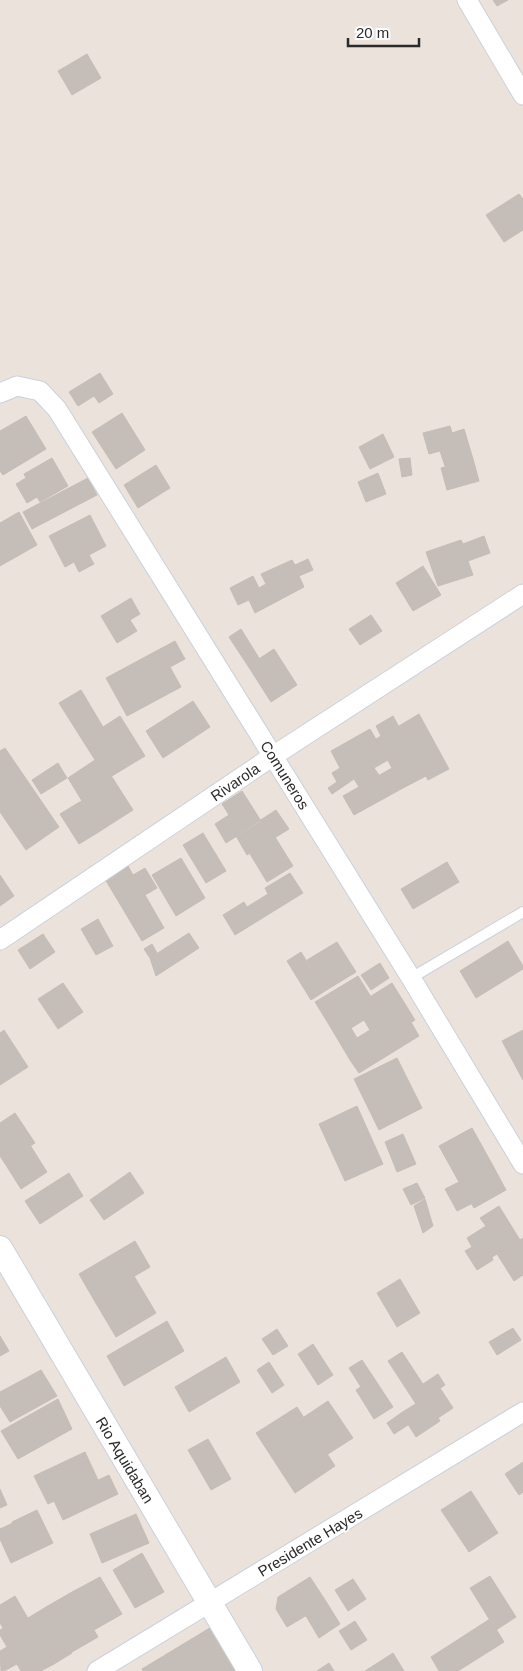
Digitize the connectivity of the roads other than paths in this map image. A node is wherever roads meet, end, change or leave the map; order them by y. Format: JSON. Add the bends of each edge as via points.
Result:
{"nodes":[{"id":1,"x":467,"y":0,"type":"edge"},
{"id":2,"x":523,"y":95,"type":"edge"},
{"id":3,"x":0,"y":393,"type":"edge"},
{"id":4,"x":523,"y":594,"type":"edge"},
{"id":5,"x":273,"y":756,"type":"junction"},
{"id":6,"x":523,"y":912,"type":"edge"},
{"id":7,"x":0,"y":940,"type":"edge"},
{"id":8,"x":411,"y":978,"type":"junction"},
{"id":9,"x":523,"y":1164,"type":"edge"},
{"id":10,"x":0,"y":1248,"type":"edge"},
{"id":11,"x":523,"y":1412,"type":"edge"},
{"id":12,"x":210,"y":1603,"type":"junction"},
{"id":13,"x":97,"y":1671,"type":"edge"},
{"id":14,"x":250,"y":1671,"type":"edge"}],
"edges":[{"from":1,"to":2,"type":"street"},
{"from":3,"to":5,"type":"street","name":"Comuneros","via":[[18,386],[40,391],[57,409]]},
{"from":4,"to":5,"type":"street","name":"Rivarola"},
{"from":5,"to":7,"type":"street","name":"Rivarola"},
{"from":5,"to":8,"type":"street","name":"Comuneros"},
{"from":6,"to":8,"type":"lane"},
{"from":8,"to":9,"type":"street","name":"Comuneros"},
{"from":10,"to":12,"type":"street","name":"Rio Aquidaban"},
{"from":11,"to":12,"type":"street","name":"Presidente Hayes"},
{"from":12,"to":13,"type":"street","name":"Presidente Hayes"},
{"from":12,"to":14,"type":"street","name":"Rio Aquidaban"}]}
